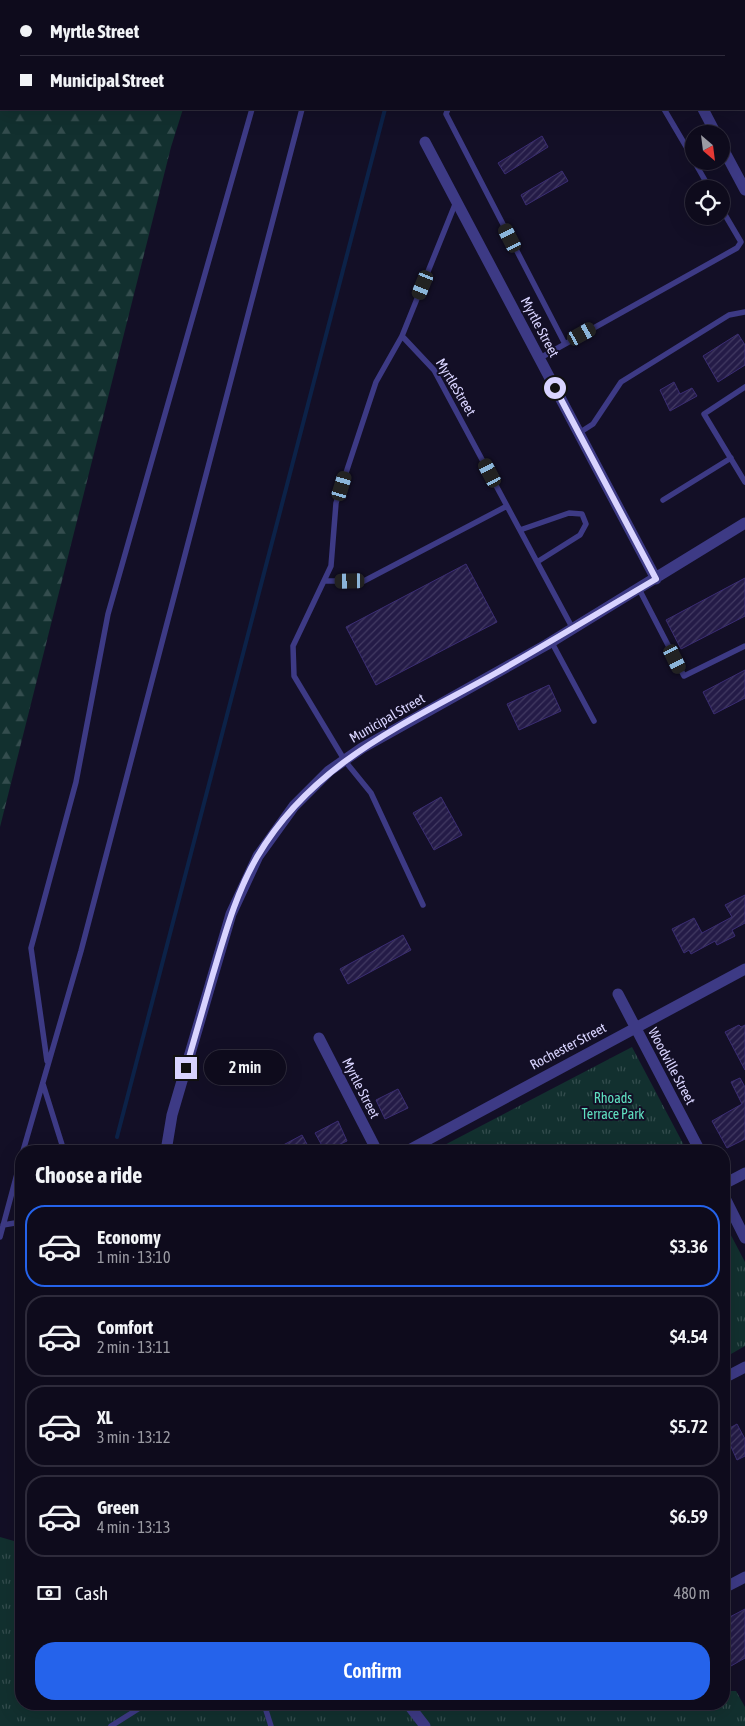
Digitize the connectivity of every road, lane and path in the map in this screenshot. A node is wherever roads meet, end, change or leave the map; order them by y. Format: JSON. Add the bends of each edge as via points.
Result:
{"nodes":[{"id":1,"x":252,"y":110,"type":"edge"},
{"id":2,"x":302,"y":110,"type":"edge"},
{"id":3,"x":448,"y":110,"type":"edge"},
{"id":4,"x":665,"y":110,"type":"edge"},
{"id":5,"x":704,"y":110,"type":"edge"},
{"id":6,"x":711,"y":125,"type":"edge"},
{"id":7,"x":425,"y":142,"type":"dead end"},
{"id":8,"x":685,"y":145,"type":"edge"},
{"id":9,"x":730,"y":161,"type":"edge"},
{"id":10,"x":745,"y":190,"type":"edge"},
{"id":11,"x":456,"y":200,"type":"junction"},
{"id":12,"x":730,"y":223,"type":"edge"},
{"id":13,"x":745,"y":312,"type":"edge"},
{"id":14,"x":402,"y":336,"type":"junction"},
{"id":15,"x":565,"y":344,"type":"junction"},
{"id":16,"x":540,"y":358,"type":"junction"},
{"id":17,"x":745,"y":387,"type":"edge"},
{"id":18,"x":579,"y":434,"type":"junction"},
{"id":19,"x":731,"y":458,"type":"junction"},
{"id":20,"x":745,"y":482,"type":"edge"},
{"id":21,"x":664,"y":500,"type":"dead end"},
{"id":22,"x":507,"y":506,"type":"junction"},
{"id":23,"x":745,"y":523,"type":"edge"},
{"id":24,"x":520,"y":530,"type":"junction"},
{"id":25,"x":537,"y":562,"type":"junction"},
{"id":26,"x":656,"y":579,"type":"junction"},
{"id":27,"x":324,"y":581,"type":"junction"},
{"id":28,"x":638,"y":589,"type":"junction"},
{"id":29,"x":573,"y":629,"type":"junction"},
{"id":30,"x":552,"y":641,"type":"junction"},
{"id":31,"x":745,"y":646,"type":"edge"},
{"id":32,"x":594,"y":721,"type":"dead end"},
{"id":33,"x":344,"y":761,"type":"junction"},
{"id":34,"x":423,"y":904,"type":"dead end"},
{"id":35,"x":745,"y":969,"type":"edge"},
{"id":36,"x":618,"y":994,"type":"dead end"},
{"id":37,"x":635,"y":1028,"type":"junction"},
{"id":38,"x":319,"y":1038,"type":"dead end"},
{"id":39,"x":48,"y":1065,"type":"junction"},
{"id":40,"x":43,"y":1084,"type":"junction"},
{"id":41,"x":26,"y":1145,"type":"edge"},
{"id":42,"x":62,"y":1145,"type":"edge"},
{"id":43,"x":167,"y":1145,"type":"edge"},
{"id":44,"x":374,"y":1145,"type":"edge"},
{"id":45,"x":418,"y":1145,"type":"edge"},
{"id":46,"x":697,"y":1145,"type":"edge"},
{"id":47,"x":745,"y":1172,"type":"edge"},
{"id":48,"x":15,"y":1178,"type":"edge"},
{"id":49,"x":730,"y":1181,"type":"edge"},
{"id":50,"x":730,"y":1208,"type":"edge"},
{"id":51,"x":2,"y":1220,"type":"edge"},
{"id":52,"x":15,"y":1221,"type":"edge"},
{"id":53,"x":0,"y":1237,"type":"edge"},
{"id":54,"x":745,"y":1238,"type":"edge"},
{"id":55,"x":745,"y":1367,"type":"edge"},
{"id":56,"x":730,"y":1375,"type":"edge"},
{"id":57,"x":745,"y":1577,"type":"edge"},
{"id":58,"x":730,"y":1585,"type":"edge"},
{"id":59,"x":136,"y":1710,"type":"edge"},
{"id":60,"x":266,"y":1710,"type":"edge"},
{"id":61,"x":413,"y":1710,"type":"edge"},
{"id":62,"x":111,"y":1726,"type":"edge"},
{"id":63,"x":271,"y":1726,"type":"edge"},
{"id":64,"x":425,"y":1726,"type":"edge"}],
"edges":[{"from":1,"to":39,"type":"lane","via":[[110,604],[68,815],[31,948]]},
{"from":2,"to":39,"type":"lane","via":[[81,951]]},
{"from":3,"to":15,"type":"lane","via":[[446,114]]},
{"from":4,"to":8,"type":"lane"},
{"from":5,"to":6,"type":"street"},
{"from":7,"to":11,"type":"street","name":"Myrtle Street"},
{"from":9,"to":10,"type":"street"},
{"from":11,"to":14,"type":"lane"},
{"from":11,"to":16,"type":"street","name":"Myrtle Street"},
{"from":12,"to":15,"type":"lane","via":[[741,242],[737,248]]},
{"from":13,"to":18,"type":"lane","via":[[729,315],[621,382],[592,424]]},
{"from":14,"to":22,"type":"lane","name":"MyrtleStreet","via":[[434,370]]},
{"from":14,"to":27,"type":"lane","via":[[376,382],[336,503],[331,566]]},
{"from":15,"to":16,"type":"lane"},
{"from":16,"to":18,"type":"street","name":"Myrtle Street"},
{"from":17,"to":19,"type":"lane","via":[[704,414]]},
{"from":18,"to":26,"type":"street","name":"Myrtle Street"},
{"from":19,"to":20,"type":"lane"},
{"from":19,"to":21,"type":"lane"},
{"from":22,"to":24,"type":"lane","name":"MyrtleStreet"},
{"from":22,"to":27,"type":"lane","via":[[364,581]]},
{"from":23,"to":26,"type":"street","name":"Municipal Street"},
{"from":24,"to":25,"type":"lane","name":"MyrtleStreet"},
{"from":24,"to":25,"type":"lane","via":[[569,513],[582,514],[586,524],[580,535]]},
{"from":25,"to":29,"type":"lane","name":"MyrtleStreet"},
{"from":26,"to":28,"type":"street","name":"Municipal Street"},
{"from":27,"to":33,"type":"lane","via":[[293,646],[294,676]]},
{"from":28,"to":29,"type":"street","name":"Municipal Street"},
{"from":28,"to":31,"type":"lane","via":[[684,676]]},
{"from":29,"to":30,"type":"street","name":"Municipal Street"},
{"from":30,"to":32,"type":"lane"},
{"from":30,"to":33,"type":"street","name":"Municipal Street"},
{"from":33,"to":34,"type":"lane","via":[[371,793]]},
{"from":33,"to":43,"type":"street","name":"Municipal Street","via":[[294,806],[258,856],[243,885],[231,914],[197,1028],[172,1115]]},
{"from":35,"to":37,"type":"street","name":"Rochester Street"},
{"from":36,"to":37,"type":"street","name":"Woodville Street"},
{"from":37,"to":45,"type":"street","name":"Rochester Street"},
{"from":37,"to":46,"type":"street","name":"Woodville Street"},
{"from":38,"to":44,"type":"street","name":"Myrtle Street"},
{"from":39,"to":40,"type":"lane"},
{"from":40,"to":41,"type":"lane"},
{"from":40,"to":42,"type":"lane"},
{"from":47,"to":49,"type":"street"},
{"from":48,"to":51,"type":"lane"},
{"from":50,"to":54,"type":"street"},
{"from":51,"to":52,"type":"lane"},
{"from":51,"to":53,"type":"lane"},
{"from":55,"to":56,"type":"street"},
{"from":57,"to":58,"type":"street"},
{"from":59,"to":62,"type":"lane"},
{"from":60,"to":63,"type":"lane"},
{"from":61,"to":64,"type":"street"}]}
